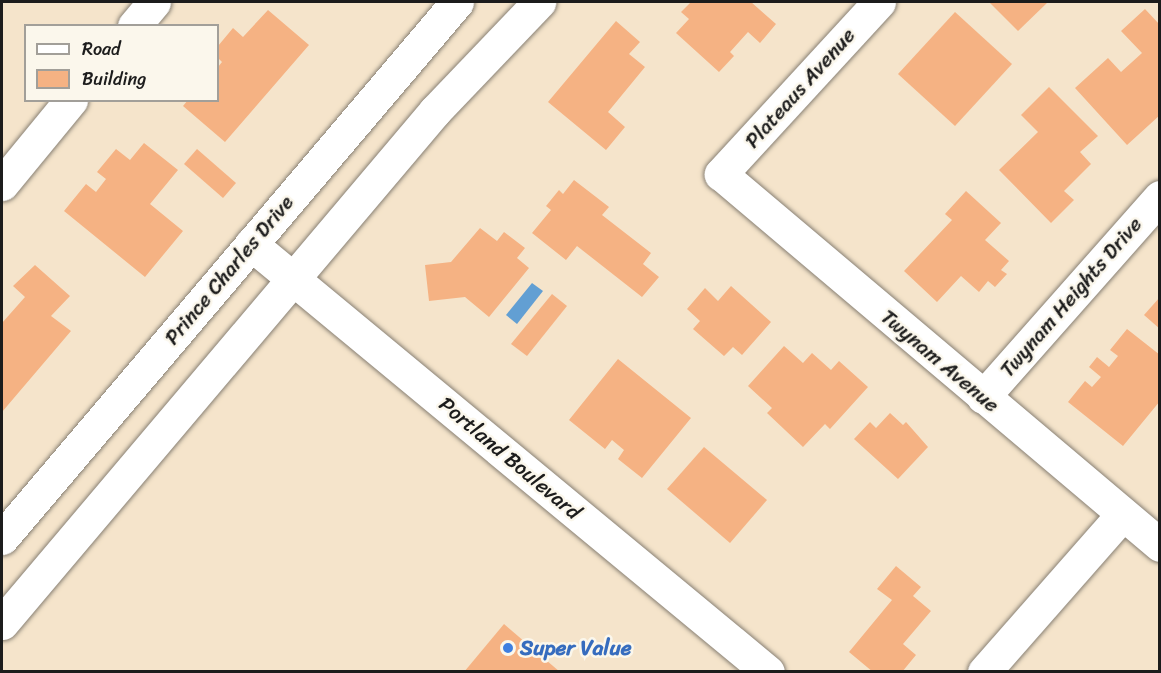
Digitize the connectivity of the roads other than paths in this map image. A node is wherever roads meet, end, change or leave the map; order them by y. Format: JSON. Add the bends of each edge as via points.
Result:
{"nodes":[{"id":1,"x":154,"y":2,"type":"edge"},
{"id":2,"x":457,"y":2,"type":"edge"},
{"id":3,"x":539,"y":2,"type":"edge"},
{"id":4,"x":879,"y":2,"type":"edge"},
{"id":5,"x":136,"y":24,"type":"edge"},
{"id":6,"x":69,"y":102,"type":"edge"},
{"id":7,"x":721,"y":174,"type":"joint"},
{"id":8,"x":2,"y":184,"type":"edge"},
{"id":9,"x":1160,"y":197,"type":"edge"},
{"id":10,"x":251,"y":244,"type":"junction"},
{"id":11,"x":293,"y":278,"type":"junction"},
{"id":12,"x":983,"y":398,"type":"junction"},
{"id":13,"x":1123,"y":514,"type":"junction"},
{"id":14,"x":2,"y":538,"type":"edge"},
{"id":15,"x":1160,"y":545,"type":"edge"},
{"id":16,"x":2,"y":623,"type":"edge"},
{"id":17,"x":768,"y":672,"type":"edge"},
{"id":18,"x":984,"y":672,"type":"edge"}],
"edges":[{"from":1,"to":5,"type":"main road"},
{"from":2,"to":10,"type":"main road","name":"Prince Charles Drive"},
{"from":3,"to":11,"type":"main road","via":[[435,111]]},
{"from":4,"to":7,"type":"main road","name":"Plateaus Avenue"},
{"from":6,"to":8,"type":"main road"},
{"from":7,"to":12,"type":"main road","name":"Twynam Avenue"},
{"from":9,"to":12,"type":"main road","name":"Twynam Heights Drive"},
{"from":10,"to":11,"type":"main road","name":"Portland Boulevard"},
{"from":10,"to":14,"type":"main road","name":"Prince Charles Drive"},
{"from":11,"to":16,"type":"main road"},
{"from":11,"to":17,"type":"main road","name":"Portland Boulevard"},
{"from":12,"to":13,"type":"main road","name":"Twynam Avenue"},
{"from":13,"to":15,"type":"main road","name":"Twynam Avenue"},
{"from":13,"to":18,"type":"main road"}]}
